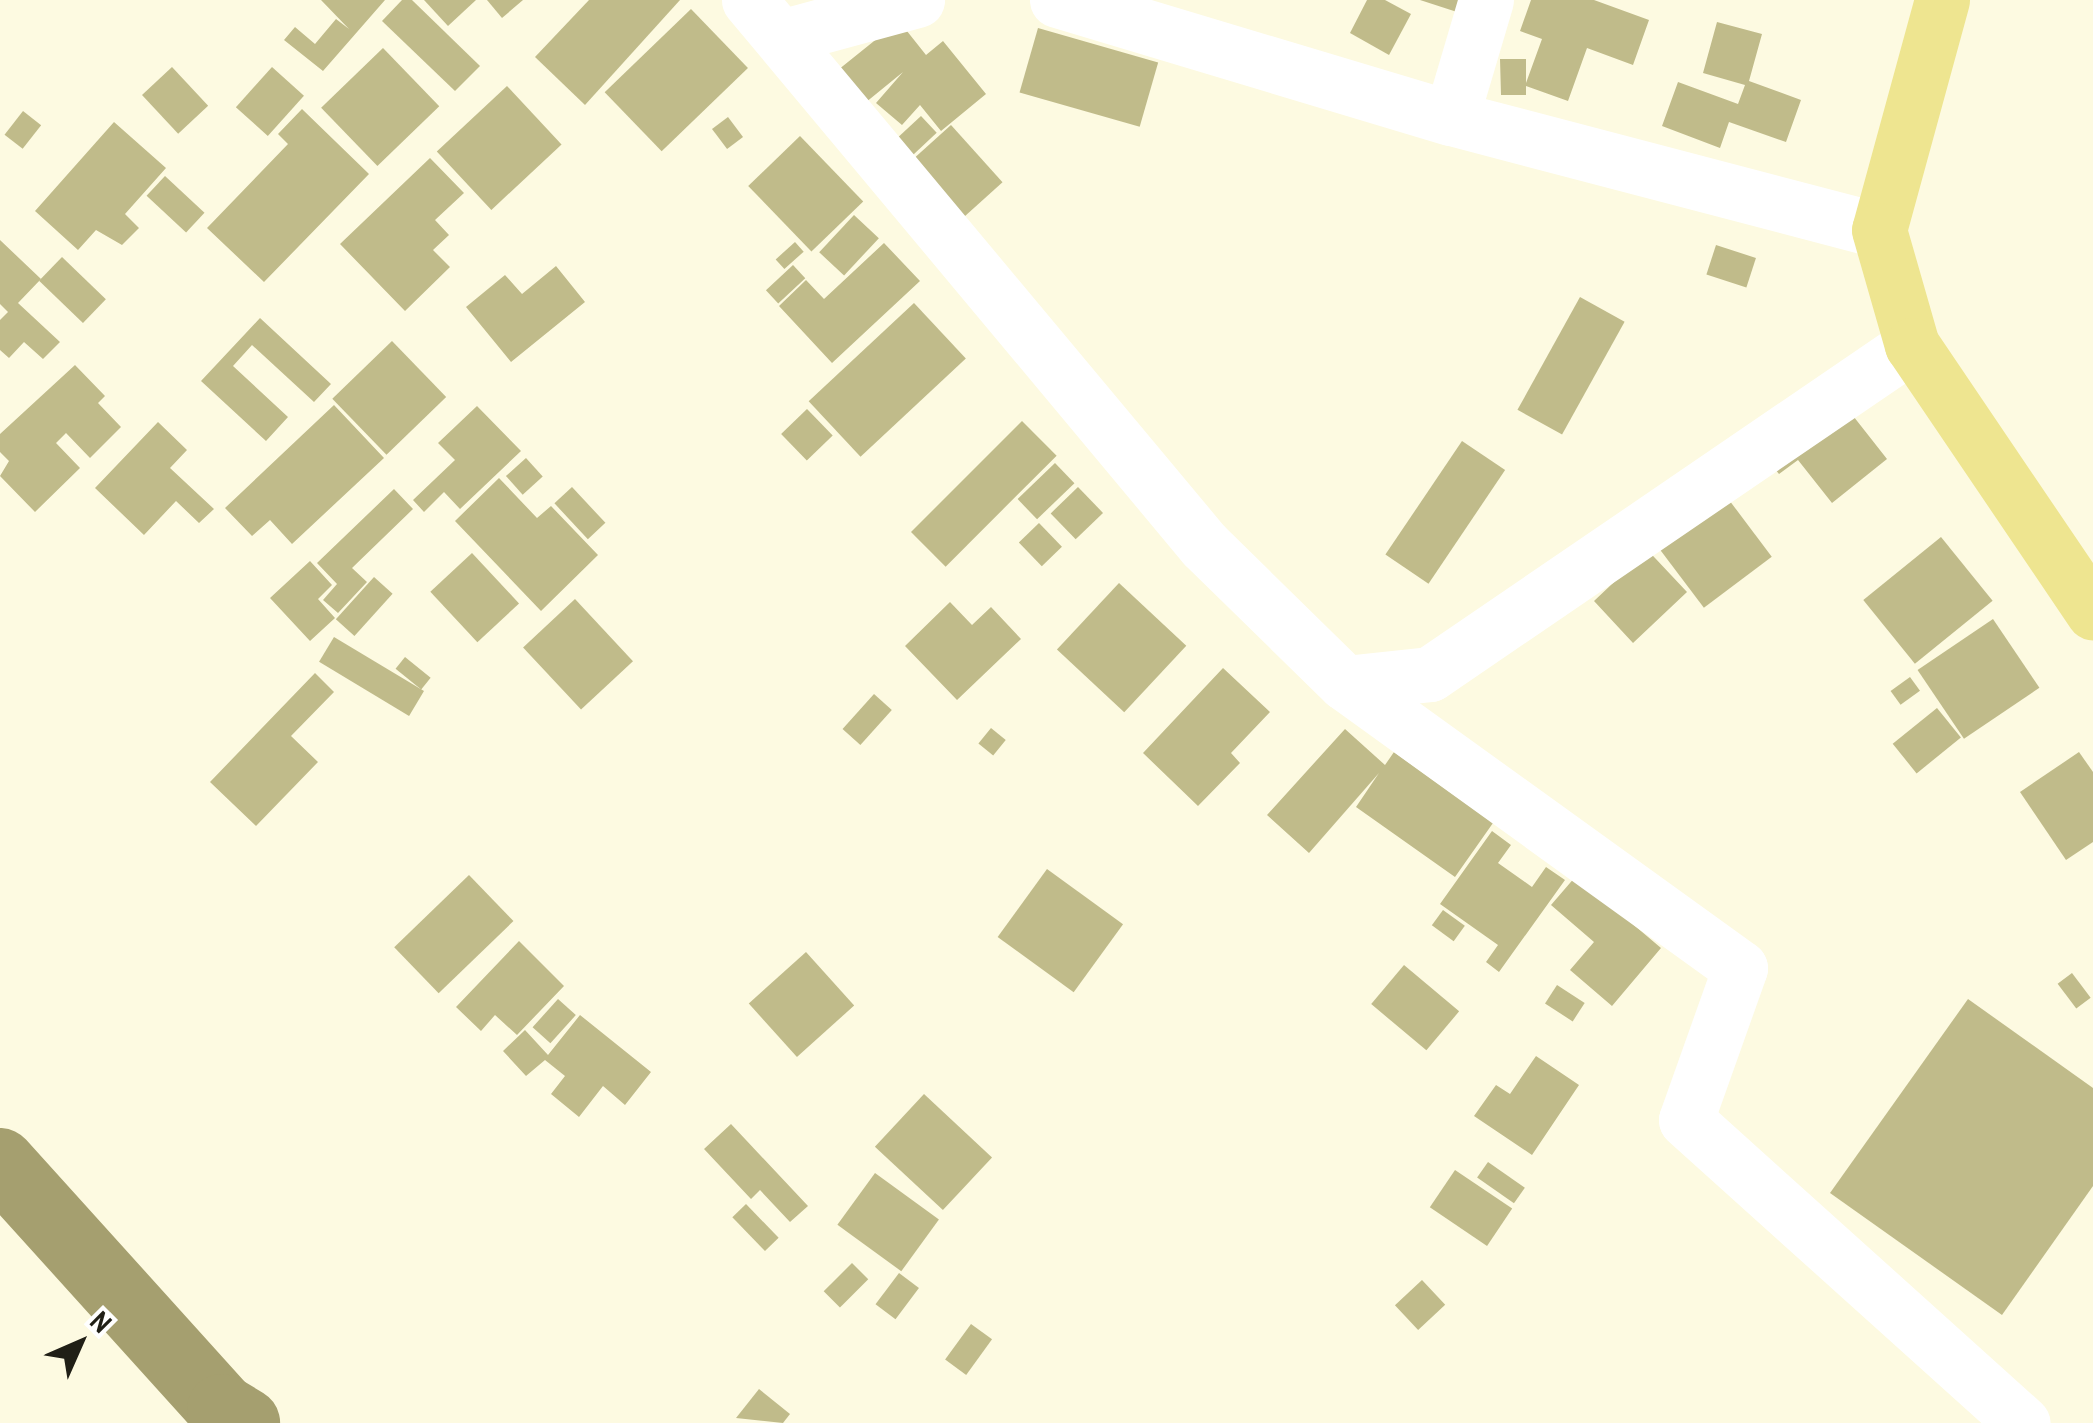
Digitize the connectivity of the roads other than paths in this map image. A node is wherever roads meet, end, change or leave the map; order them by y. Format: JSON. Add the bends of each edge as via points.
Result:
{"nodes":[{"id":1,"x":917,"y":0,"type":"edge"},
{"id":2,"x":1057,"y":0,"type":"edge"},
{"id":3,"x":1486,"y":0,"type":"edge"},
{"id":4,"x":1942,"y":0,"type":"edge"},
{"id":5,"x":765,"y":18,"type":"edge"},
{"id":6,"x":1452,"y":118,"type":"junction"},
{"id":7,"x":1880,"y":230,"type":"junction"},
{"id":8,"x":1912,"y":345,"type":"junction"},
{"id":9,"x":2093,"y":612,"type":"edge"},
{"id":10,"x":1345,"y":683,"type":"junction"},
{"id":11,"x":2023,"y":1423,"type":"edge"}],
"edges":[{"from":1,"to":5,"type":"street"},
{"from":2,"to":6,"type":"street"},
{"from":3,"to":6,"type":"street"},
{"from":4,"to":7,"type":"main road"},
{"from":5,"to":10,"type":"street","via":[[1204,545]]},
{"from":6,"to":7,"type":"street"},
{"from":7,"to":8,"type":"main road"},
{"from":8,"to":9,"type":"main road"},
{"from":8,"to":10,"type":"street","via":[[1430,674]]},
{"from":10,"to":11,"type":"street","via":[[1740,968],[1686,1120]]}]}
